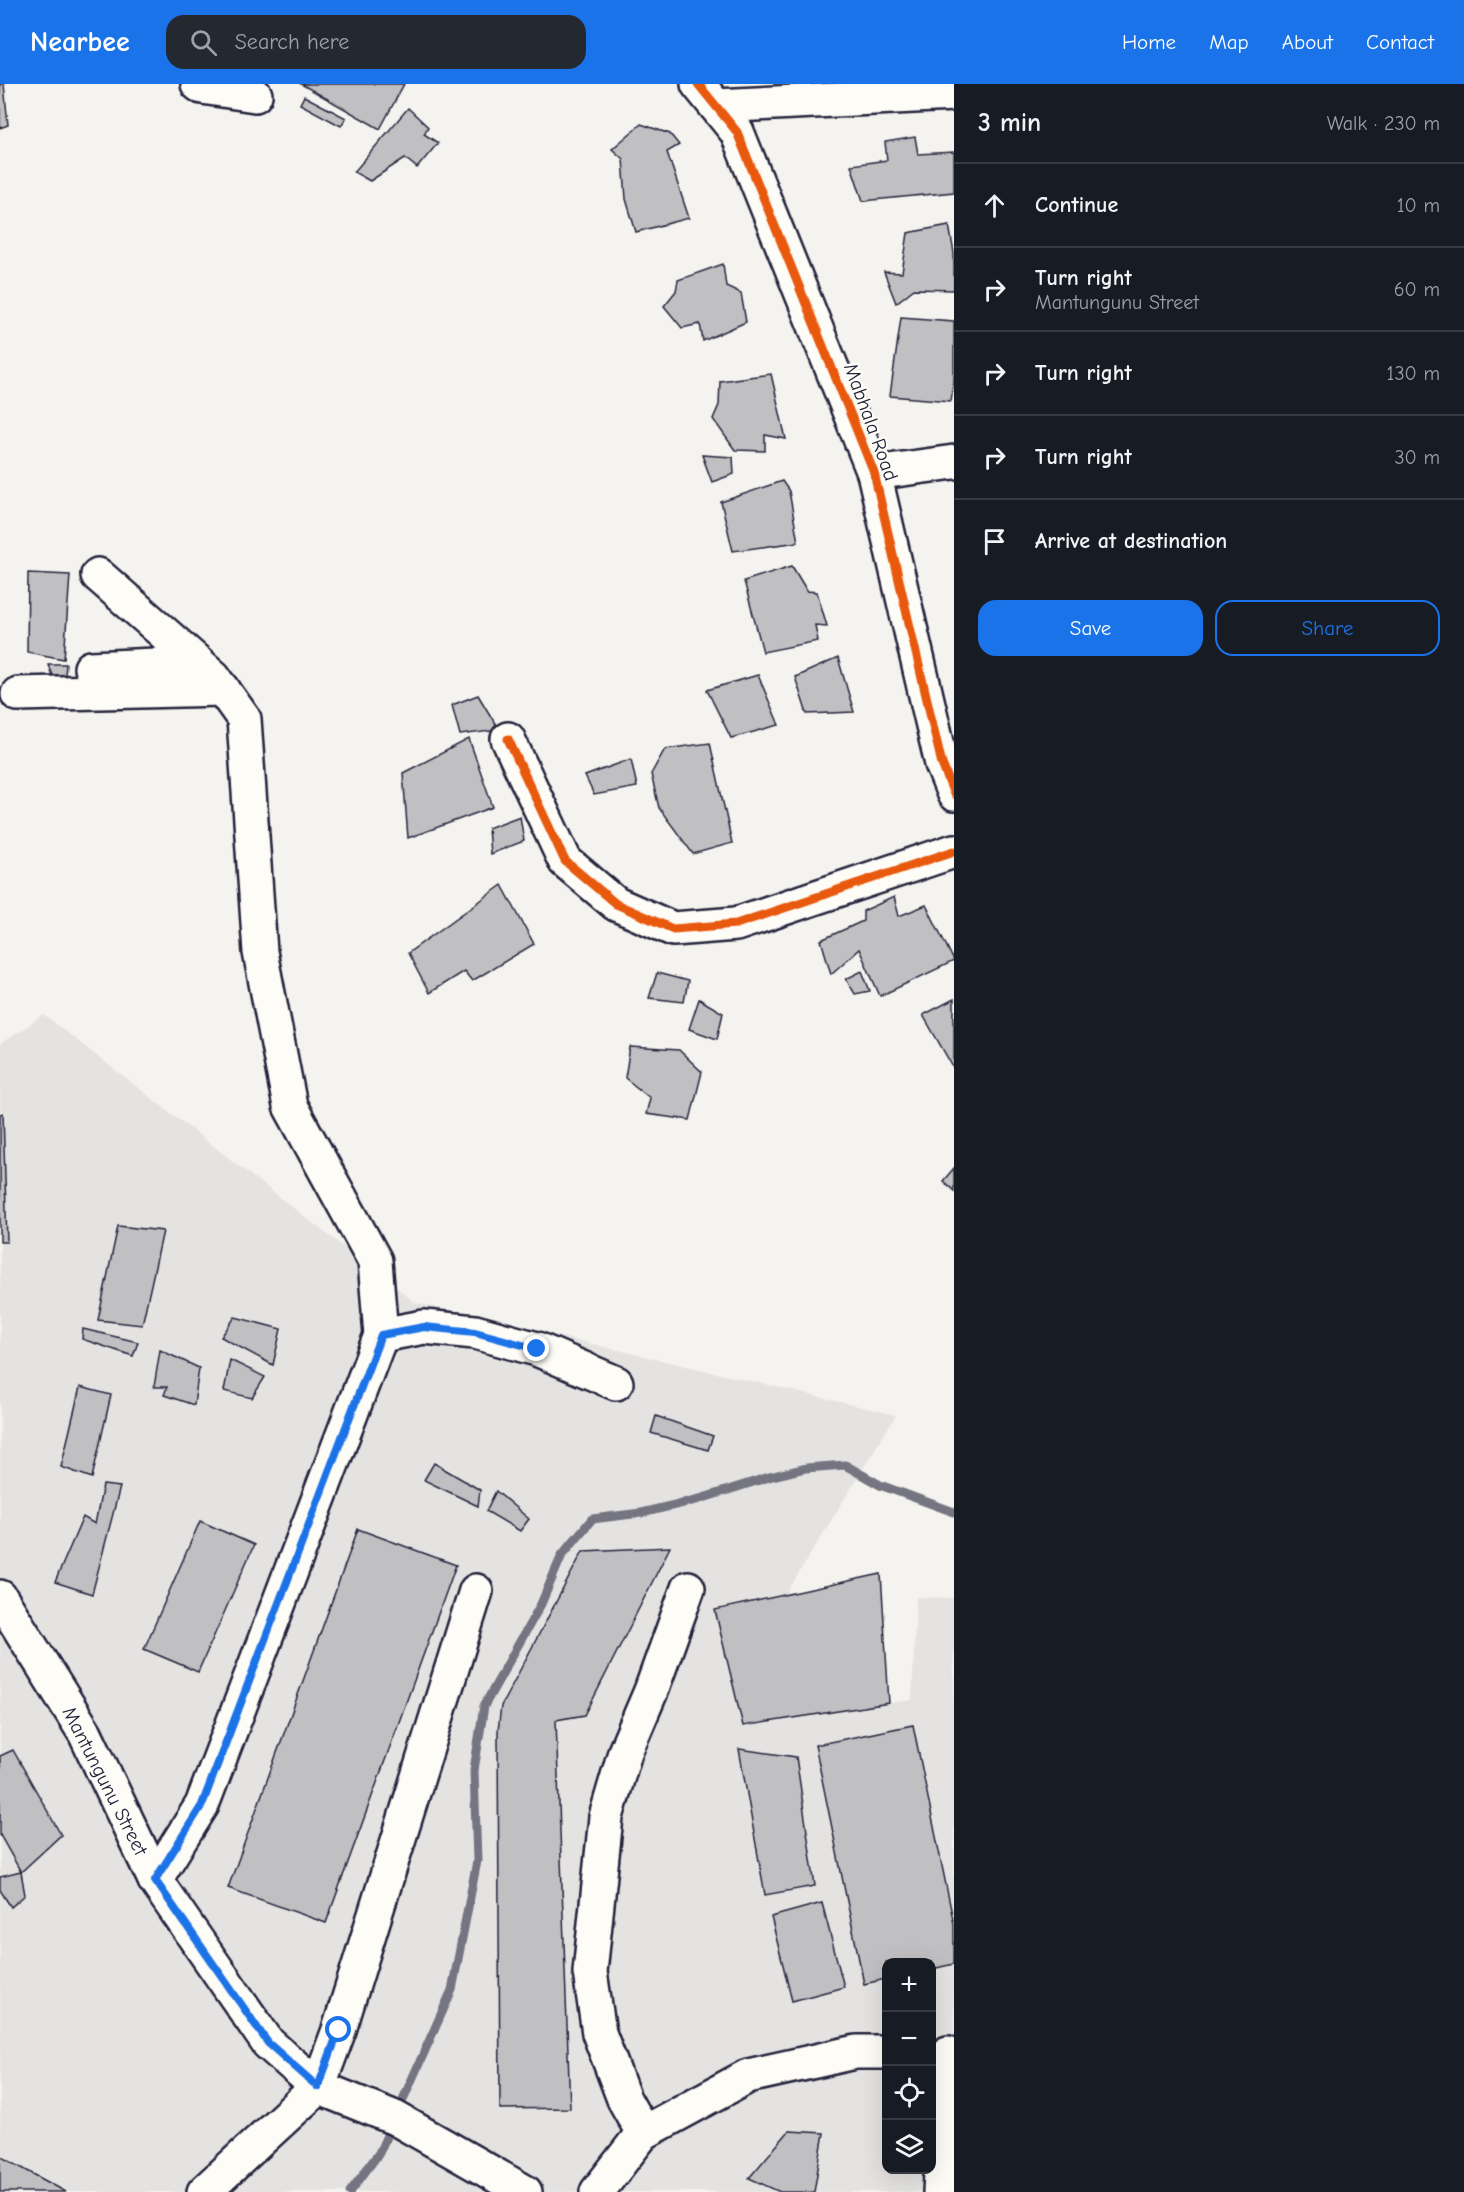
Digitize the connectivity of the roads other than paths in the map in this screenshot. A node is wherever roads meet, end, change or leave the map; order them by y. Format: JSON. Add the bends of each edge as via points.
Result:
{"nodes":[{"id":1,"x":198,"y":84,"type":"edge"},
{"id":2,"x":954,"y":94,"type":"edge"},
{"id":3,"x":255,"y":95,"type":"dead end"},
{"id":4,"x":707,"y":95,"type":"edge"},
{"id":5,"x":954,"y":462,"type":"edge"},
{"id":6,"x":874,"y":473,"type":"junction"},
{"id":7,"x":98,"y":575,"type":"dead end"},
{"id":8,"x":198,"y":663,"type":"junction"},
{"id":9,"x":91,"y":668,"type":"dead end"},
{"id":10,"x":223,"y":689,"type":"junction"},
{"id":11,"x":18,"y":694,"type":"dead end"},
{"id":12,"x":508,"y":739,"type":"dead end"},
{"id":13,"x":948,"y":764,"type":"edge"},
{"id":14,"x":954,"y":794,"type":"edge"},
{"id":15,"x":954,"y":851,"type":"edge"},
{"id":16,"x":381,"y":1335,"type":"junction"},
{"id":17,"x":616,"y":1383,"type":"dead end"},
{"id":18,"x":688,"y":1588,"type":"dead end"},
{"id":19,"x":476,"y":1591,"type":"dead end"},
{"id":20,"x":0,"y":1597,"type":"edge"},
{"id":21,"x":155,"y":1880,"type":"junction"},
{"id":22,"x":882,"y":2052,"type":"edge"},
{"id":23,"x":945,"y":2053,"type":"edge"},
{"id":24,"x":318,"y":2087,"type":"junction"},
{"id":25,"x":643,"y":2133,"type":"junction"},
{"id":26,"x":204,"y":2192,"type":"edge"},
{"id":27,"x":525,"y":2192,"type":"edge"},
{"id":28,"x":597,"y":2192,"type":"edge"},
{"id":29,"x":940,"y":2192,"type":"edge"}],
"edges":[{"from":1,"to":3,"type":"street"},
{"from":2,"to":4,"type":"street"},
{"from":4,"to":6,"type":"street","name":"Mabhala Road","via":[[737,132]]},
{"from":5,"to":6,"type":"street"},
{"from":6,"to":13,"type":"street","name":"Mabhala Road"},
{"from":7,"to":8,"type":"street"},
{"from":8,"to":9,"type":"street"},
{"from":8,"to":10,"type":"street"},
{"from":10,"to":11,"type":"street"},
{"from":10,"to":16,"type":"street","via":[[244,719],[260,952],[290,1106],[375,1262]]},
{"from":12,"to":15,"type":"street","via":[[565,861],[616,904],[672,929],[736,924]]},
{"from":13,"to":14,"type":"street","name":"Mabhala Road"},
{"from":16,"to":17,"type":"street","via":[[424,1327],[475,1332],[537,1349]]},
{"from":16,"to":21,"type":"street","via":[[202,1805]]},
{"from":18,"to":25,"type":"street","via":[[625,1752],[606,1816],[590,1972],[599,2033],[624,2099]]},
{"from":19,"to":24,"type":"street","via":[[343,2019]]},
{"from":20,"to":21,"type":"street","name":"Mantungunu Street","via":[[86,1733]]},
{"from":21,"to":24,"type":"street","name":"Mantungunu Street","via":[[268,2043]]},
{"from":22,"to":25,"type":"street","via":[[856,2052],[748,2076]]},
{"from":23,"to":29,"type":"street"},
{"from":24,"to":26,"type":"street"},
{"from":24,"to":27,"type":"street","name":"Mantungunu Street","via":[[395,2118]]},
{"from":25,"to":28,"type":"street"}]}
